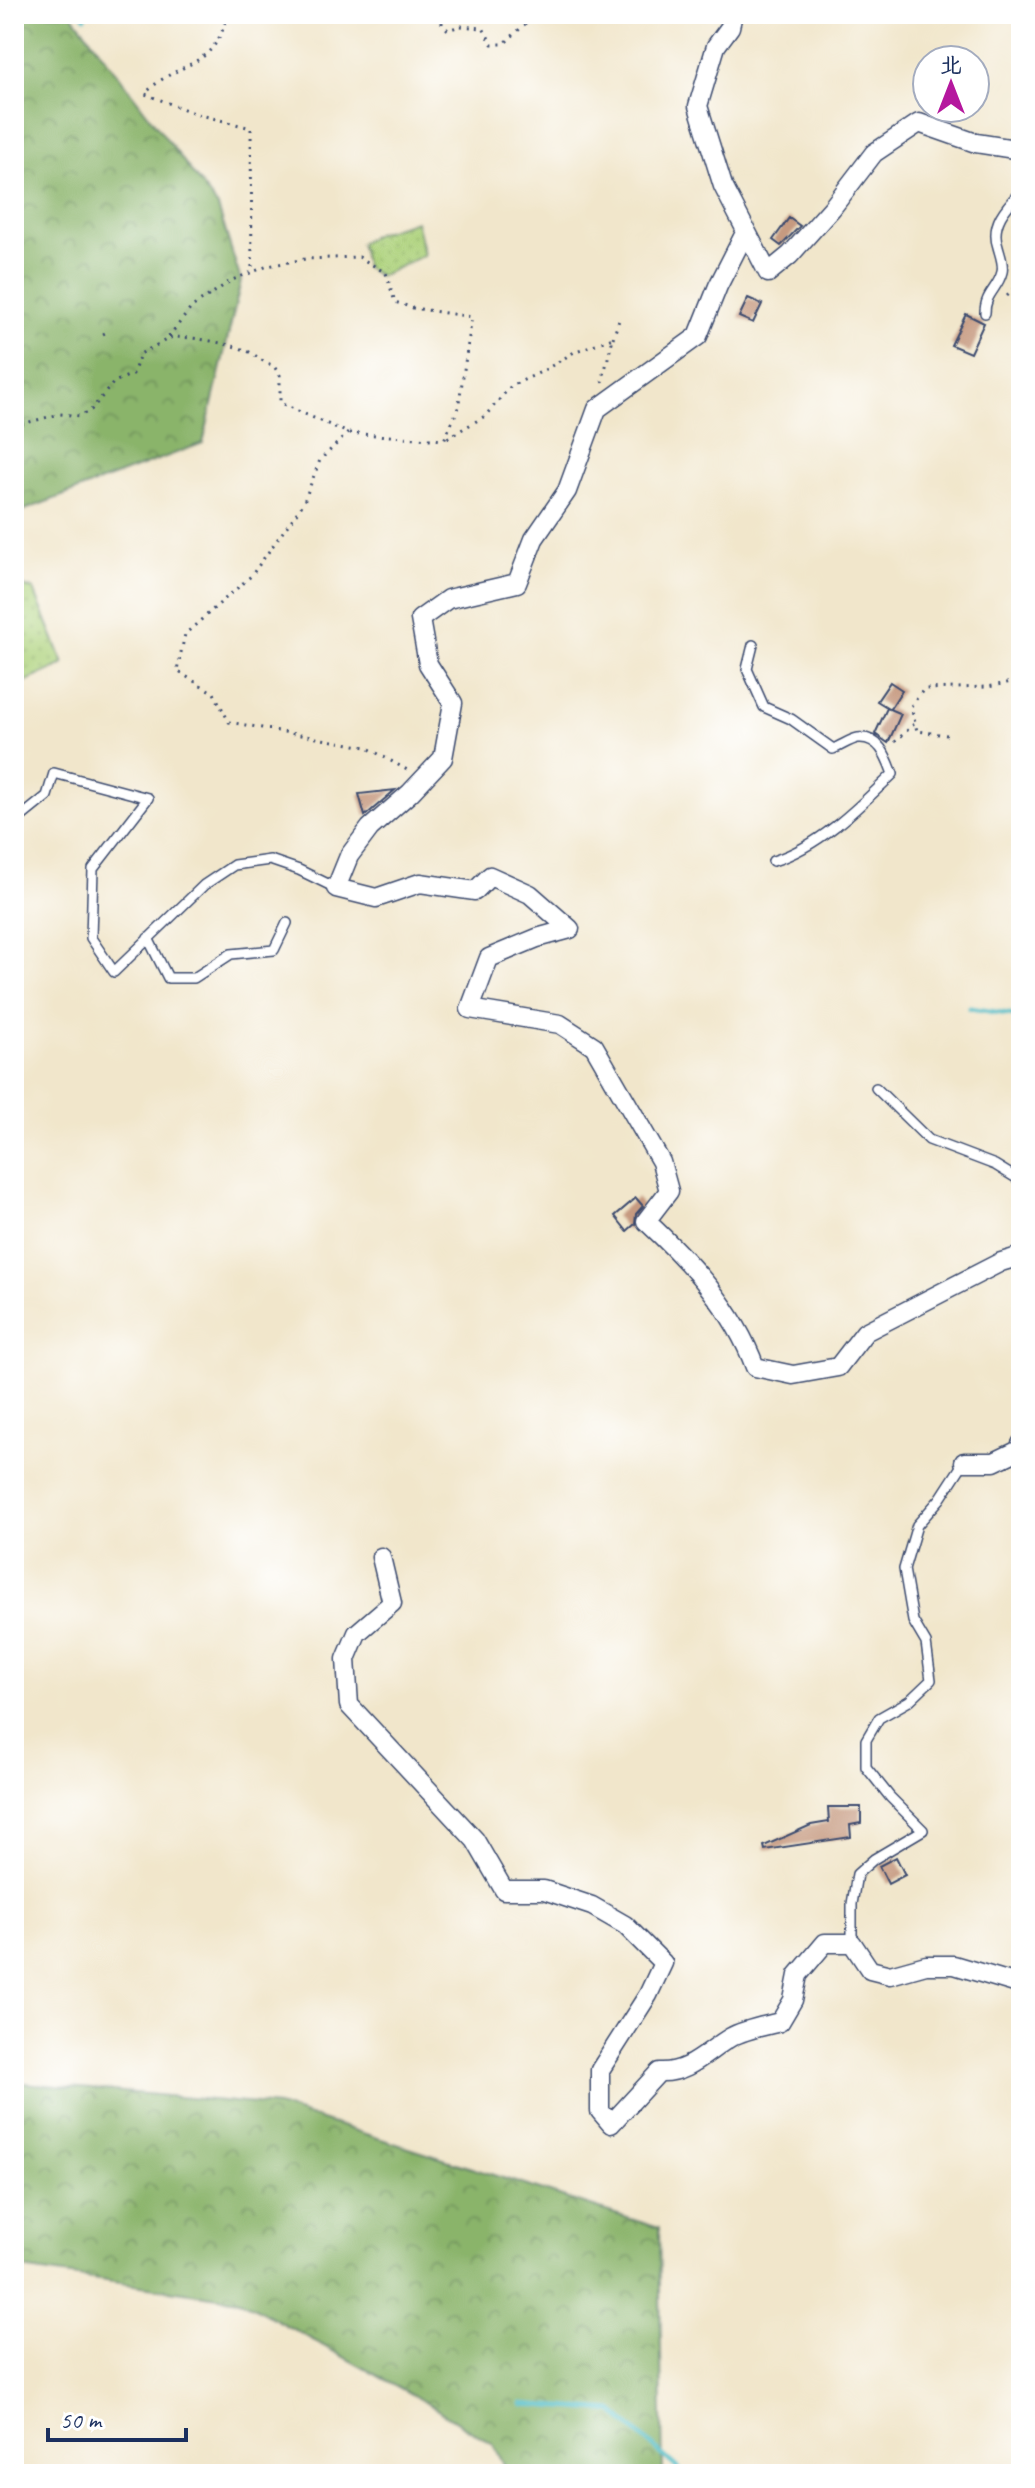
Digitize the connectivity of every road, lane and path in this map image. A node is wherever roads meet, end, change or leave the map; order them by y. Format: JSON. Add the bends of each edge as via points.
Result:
{"nodes":[{"id":1,"x":227,"y":14,"type":"edge"},
{"id":2,"x":442,"y":14,"type":"edge"},
{"id":3,"x":529,"y":14,"type":"edge"},
{"id":4,"x":733,"y":14,"type":"edge"},
{"id":5,"x":1021,"y":150,"type":"edge"},
{"id":6,"x":1021,"y":191,"type":"edge"},
{"id":7,"x":746,"y":231,"type":"junction"},
{"id":8,"x":252,"y":273,"type":"junction"},
{"id":9,"x":985,"y":313,"type":"dead end"},
{"id":10,"x":619,"y":320,"type":"dead end"},
{"id":11,"x":613,"y":338,"type":"junction"},
{"id":12,"x":166,"y":340,"type":"junction"},
{"id":13,"x":597,"y":409,"type":"junction"},
{"id":14,"x":14,"y":426,"type":"edge"},
{"id":15,"x":348,"y":433,"type":"junction"},
{"id":16,"x":444,"y":440,"type":"junction"},
{"id":17,"x":753,"y":645,"type":"dead end"},
{"id":18,"x":1021,"y":680,"type":"edge"},
{"id":19,"x":915,"y":723,"type":"junction"},
{"id":20,"x":947,"y":735,"type":"dead end"},
{"id":21,"x":885,"y":752,"type":"junction"},
{"id":22,"x":422,"y":778,"type":"junction"},
{"id":23,"x":14,"y":828,"type":"edge"},
{"id":24,"x":773,"y":861,"type":"dead end"},
{"id":25,"x":336,"y":888,"type":"junction"},
{"id":26,"x":287,"y":923,"type":"dead end"},
{"id":27,"x":148,"y":938,"type":"junction"},
{"id":28,"x":876,"y":1088,"type":"dead end"},
{"id":29,"x":1021,"y":1181,"type":"edge"},
{"id":30,"x":1021,"y":1256,"type":"edge"},
{"id":31,"x":1021,"y":1444,"type":"edge"},
{"id":32,"x":964,"y":1462,"type":"joint"},
{"id":33,"x":381,"y":1557,"type":"dead end"},
{"id":34,"x":852,"y":1943,"type":"junction"},
{"id":35,"x":1021,"y":1985,"type":"edge"}],
"edges":[{"from":1,"to":8,"type":"path","via":[[223,32],[204,57],[156,82],[145,94],[251,128]]},
{"from":2,"to":3,"type":"path","via":[[448,30],[483,28],[492,44],[504,44]]},
{"from":4,"to":7,"type":"street","via":[[716,46],[698,106],[723,186]]},
{"from":5,"to":7,"type":"street","via":[[976,143],[919,123],[874,153],[832,208],[768,273]]},
{"from":6,"to":9,"type":"lane","via":[[1001,211],[995,238],[1002,272],[985,301]]},
{"from":7,"to":13,"type":"street","via":[[698,336]]},
{"from":8,"to":12,"type":"path","via":[[192,307]]},
{"from":8,"to":16,"type":"path","via":[[305,259],[359,257],[386,273],[395,302],[472,317],[458,409]]},
{"from":10,"to":11,"type":"path"},
{"from":11,"to":13,"type":"path"},
{"from":11,"to":16,"type":"path","via":[[511,386],[485,416]]},
{"from":12,"to":14,"type":"path","via":[[140,354],[133,374],[114,382],[91,410]]},
{"from":12,"to":15,"type":"path","via":[[193,338],[250,352],[280,375],[280,403]]},
{"from":13,"to":22,"type":"street","via":[[567,491],[534,539],[517,583],[448,599],[420,619],[428,664],[453,703],[443,758]]},
{"from":15,"to":16,"type":"path"},
{"from":15,"to":22,"type":"path","via":[[320,460],[303,504],[251,576],[185,634],[177,671],[214,693],[229,722],[366,747]]},
{"from":17,"to":21,"type":"lane","via":[[747,669],[764,707],[833,749],[859,738],[877,743]]},
{"from":18,"to":19,"type":"path","via":[[924,689],[911,706]]},
{"from":19,"to":20,"type":"path","via":[[917,731]]},
{"from":19,"to":21,"type":"path"},
{"from":21,"to":24,"type":"lane","via":[[893,774],[843,819],[792,855]]},
{"from":22,"to":25,"type":"street","via":[[370,828],[349,856]]},
{"from":23,"to":27,"type":"lane","via":[[47,796],[54,773],[148,798],[93,869],[91,938],[114,972]]},
{"from":25,"to":27,"type":"lane","via":[[270,860],[234,865],[204,885]]},
{"from":25,"to":30,"type":"street","via":[[376,898],[420,883],[475,891],[490,876],[530,894],[570,929],[489,958],[470,1009],[560,1024],[594,1046],[661,1162],[669,1191],[646,1221],[691,1264],[746,1343],[755,1367],[793,1375],[838,1367],[865,1332]]},
{"from":26,"to":27,"type":"lane","via":[[274,950],[231,954],[194,978],[168,978]]},
{"from":28,"to":29,"type":"lane","via":[[929,1140],[995,1165]]},
{"from":31,"to":32,"type":"street","via":[[994,1462]]},
{"from":32,"to":34,"type":"lane","via":[[917,1525],[904,1569],[931,1680],[879,1718],[866,1740],[866,1767],[923,1830],[857,1874]]},
{"from":33,"to":34,"type":"street","via":[[392,1603],[357,1633],[346,1659],[349,1705],[475,1840],[504,1890],[544,1890],[592,1906],[625,1925],[663,1963],[600,2070],[600,2111],[611,2124],[659,2072],[675,2073],[734,2035],[780,2022],[793,2000],[798,1975],[825,1943]]},
{"from":34,"to":35,"type":"street","via":[[870,1970],[890,1975],[926,1965],[954,1965]]}]}
